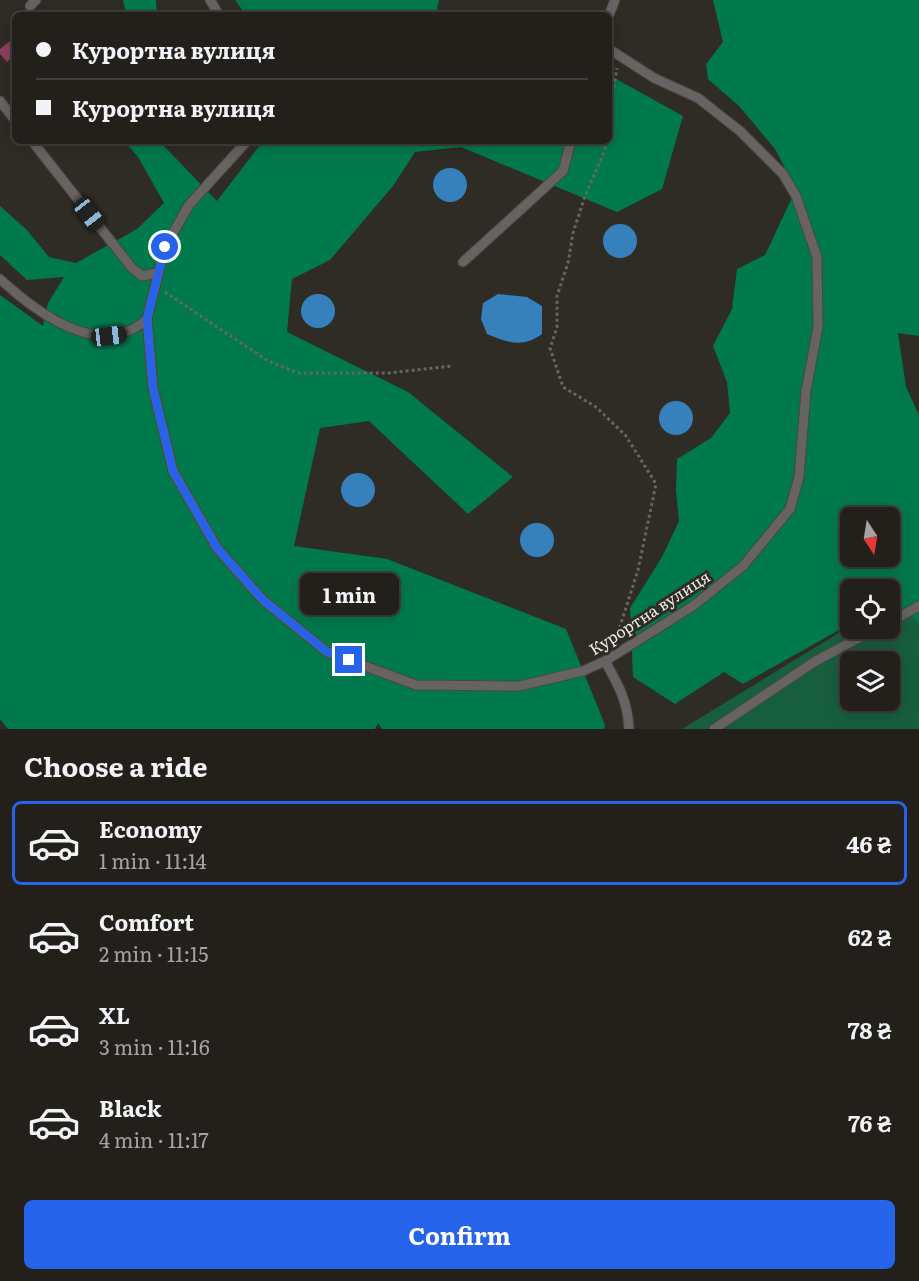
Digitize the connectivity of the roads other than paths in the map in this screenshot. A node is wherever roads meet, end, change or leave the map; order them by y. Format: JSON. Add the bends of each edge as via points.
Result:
{"nodes":[{"id":1,"x":612,"y":52,"type":"edge"},
{"id":2,"x":0,"y":100,"type":"edge"},
{"id":3,"x":12,"y":116,"type":"edge"},
{"id":4,"x":34,"y":144,"type":"edge"},
{"id":5,"x":244,"y":144,"type":"edge"},
{"id":6,"x":570,"y":144,"type":"edge"},
{"id":7,"x":463,"y":262,"type":"dead end"},
{"id":8,"x":156,"y":273,"type":"junction"},
{"id":9,"x":0,"y":279,"type":"edge"},
{"id":10,"x":147,"y":319,"type":"junction"},
{"id":11,"x":919,"y":606,"type":"edge"},
{"id":12,"x":900,"y":616,"type":"edge"},
{"id":13,"x":857,"y":639,"type":"edge"},
{"id":14,"x":605,"y":661,"type":"junction"},
{"id":15,"x":629,"y":729,"type":"edge"},
{"id":16,"x":714,"y":729,"type":"edge"}],
"edges":[{"from":1,"to":14,"type":"lane","name":"Курортна вулиця","via":[[698,98],[740,131],[783,174],[796,196],[818,257],[818,327],[806,391],[799,477],[790,509],[743,566],[693,606]]},
{"from":2,"to":3,"type":"lane"},
{"from":4,"to":8,"type":"lane","via":[[132,268],[142,276]]},
{"from":5,"to":8,"type":"lane","name":"Курортна вулиця","via":[[189,205],[165,247]]},
{"from":6,"to":7,"type":"lane","via":[[563,171]]},
{"from":8,"to":10,"type":"lane","name":"Курортна вулиця"},
{"from":9,"to":10,"type":"lane","via":[[52,320],[72,329],[109,336],[136,329]]},
{"from":10,"to":14,"type":"lane","name":"Курортна вулиця","via":[[153,388],[173,471],[217,548],[263,600],[327,652],[416,685],[519,686],[583,671]]},
{"from":11,"to":12,"type":"lane"},
{"from":13,"to":16,"type":"lane","via":[[814,662]]},
{"from":14,"to":15,"type":"lane","via":[[622,690]]}]}
